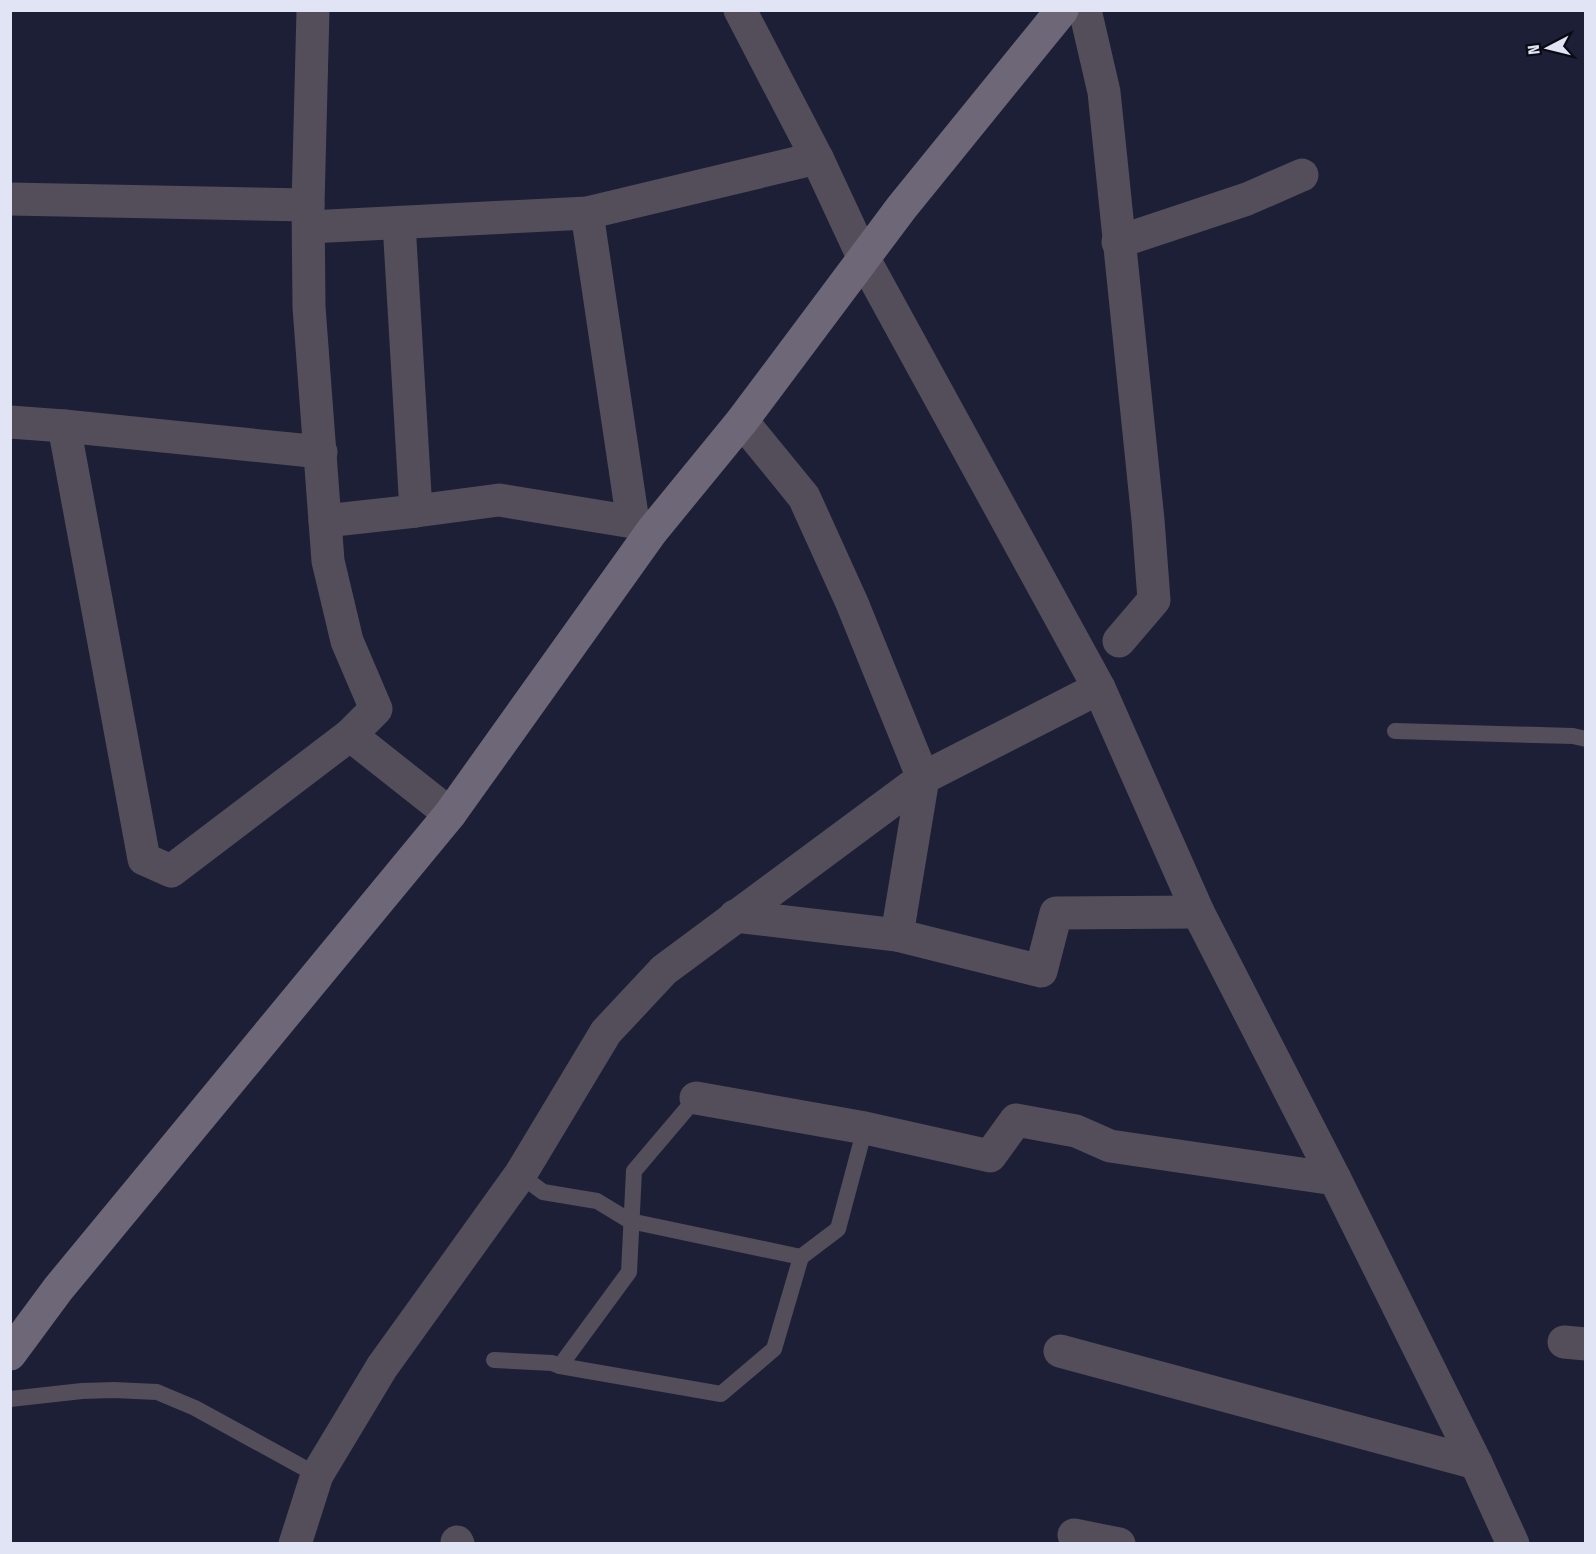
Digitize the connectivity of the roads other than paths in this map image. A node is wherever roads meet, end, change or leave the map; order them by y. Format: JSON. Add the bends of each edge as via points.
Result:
{"nodes":[{"id":1,"x":314,"y":10,"type":"edge"},
{"id":2,"x":740,"y":10,"type":"edge"},
{"id":3,"x":1062,"y":10,"type":"edge"},
{"id":4,"x":1085,"y":10,"type":"edge"},
{"id":5,"x":817,"y":158,"type":"junction"},
{"id":6,"x":1302,"y":175,"type":"dead end"},
{"id":7,"x":10,"y":199,"type":"edge"},
{"id":8,"x":587,"y":213,"type":"junction"},
{"id":9,"x":309,"y":216,"type":"junction"},
{"id":10,"x":399,"y":222,"type":"junction"},
{"id":11,"x":1118,"y":242,"type":"junction"},
{"id":12,"x":864,"y":259,"type":"junction"},
{"id":13,"x":742,"y":421,"type":"junction"},
{"id":14,"x":10,"y":422,"type":"edge"},
{"id":15,"x":64,"y":426,"type":"junction"},
{"id":16,"x":321,"y":452,"type":"junction"},
{"id":17,"x":416,"y":511,"type":"junction"},
{"id":18,"x":325,"y":521,"type":"junction"},
{"id":19,"x":643,"y":526,"type":"junction"},
{"id":20,"x":1119,"y":641,"type":"dead end"},
{"id":21,"x":1099,"y":688,"type":"junction"},
{"id":22,"x":1395,"y":731,"type":"dead end"},
{"id":23,"x":350,"y":735,"type":"junction"},
{"id":24,"x":1586,"y":739,"type":"edge"},
{"id":25,"x":922,"y":778,"type":"junction"},
{"id":26,"x":450,"y":814,"type":"junction"},
{"id":27,"x":1198,"y":912,"type":"junction"},
{"id":28,"x":735,"y":916,"type":"junction"},
{"id":29,"x":897,"y":935,"type":"junction"},
{"id":30,"x":696,"y":1098,"type":"joint"},
{"id":31,"x":865,"y":1128,"type":"junction"},
{"id":32,"x":520,"y":1175,"type":"junction"},
{"id":33,"x":1335,"y":1179,"type":"junction"},
{"id":34,"x":630,"y":1221,"type":"junction"},
{"id":35,"x":801,"y":1257,"type":"junction"},
{"id":36,"x":1060,"y":1351,"type":"dead end"},
{"id":37,"x":10,"y":1354,"type":"edge"},
{"id":38,"x":494,"y":1360,"type":"dead end"},
{"id":39,"x":560,"y":1366,"type":"junction"},
{"id":40,"x":10,"y":1399,"type":"edge"},
{"id":41,"x":1476,"y":1463,"type":"junction"},
{"id":42,"x":317,"y":1475,"type":"junction"},
{"id":43,"x":1074,"y":1535,"type":"dead end"},
{"id":44,"x":295,"y":1544,"type":"edge"},
{"id":45,"x":1119,"y":1544,"type":"edge"},
{"id":46,"x":1513,"y":1544,"type":"edge"}],
"edges":[{"from":1,"to":9,"type":"street"},
{"from":2,"to":5,"type":"street"},
{"from":3,"to":12,"type":"street"},
{"from":4,"to":11,"type":"street","via":[[1104,92]]},
{"from":5,"to":8,"type":"street"},
{"from":5,"to":12,"type":"street"},
{"from":6,"to":11,"type":"street","via":[[1247,199]]},
{"from":7,"to":9,"type":"street"},
{"from":8,"to":10,"type":"street"},
{"from":8,"to":19,"type":"street"},
{"from":9,"to":10,"type":"street"},
{"from":9,"to":16,"type":"street","via":[[309,307]]},
{"from":10,"to":17,"type":"street"},
{"from":11,"to":20,"type":"street","via":[[1154,600]]},
{"from":12,"to":13,"type":"street"},
{"from":12,"to":21,"type":"street"},
{"from":13,"to":19,"type":"street"},
{"from":13,"to":25,"type":"street","via":[[804,497],[852,603]]},
{"from":14,"to":15,"type":"street"},
{"from":15,"to":16,"type":"street"},
{"from":15,"to":23,"type":"street","via":[[144,859],[171,872]]},
{"from":16,"to":18,"type":"street"},
{"from":17,"to":18,"type":"street"},
{"from":17,"to":19,"type":"street","via":[[499,500]]},
{"from":18,"to":23,"type":"street","via":[[328,561],[347,641],[376,709]]},
{"from":19,"to":26,"type":"street"},
{"from":21,"to":25,"type":"street"},
{"from":21,"to":27,"type":"street"},
{"from":22,"to":24,"type":"lane"},
{"from":23,"to":26,"type":"street"},
{"from":25,"to":28,"type":"street"},
{"from":25,"to":29,"type":"street"},
{"from":26,"to":37,"type":"street","via":[[58,1289]]},
{"from":27,"to":29,"type":"street","via":[[1056,913],[1041,971]]},
{"from":27,"to":33,"type":"street"},
{"from":28,"to":29,"type":"street"},
{"from":28,"to":32,"type":"street","via":[[664,970],[606,1032]]},
{"from":30,"to":31,"type":"street"},
{"from":30,"to":34,"type":"lane","via":[[634,1171]]},
{"from":31,"to":33,"type":"street","via":[[990,1156],[1016,1120],[1076,1131],[1110,1146]]},
{"from":31,"to":35,"type":"lane","via":[[838,1229]]},
{"from":32,"to":34,"type":"lane","via":[[543,1192],[597,1201]]},
{"from":32,"to":42,"type":"street","via":[[382,1367]]},
{"from":33,"to":41,"type":"street"},
{"from":34,"to":35,"type":"lane"},
{"from":34,"to":39,"type":"lane","via":[[629,1272]]},
{"from":35,"to":39,"type":"lane","via":[[774,1349],[721,1394]]},
{"from":36,"to":41,"type":"street"},
{"from":38,"to":39,"type":"lane"},
{"from":40,"to":42,"type":"lane","via":[[104,1390],[157,1392],[195,1408]]},
{"from":41,"to":46,"type":"street"},
{"from":42,"to":44,"type":"street"},
{"from":43,"to":45,"type":"street"}]}
